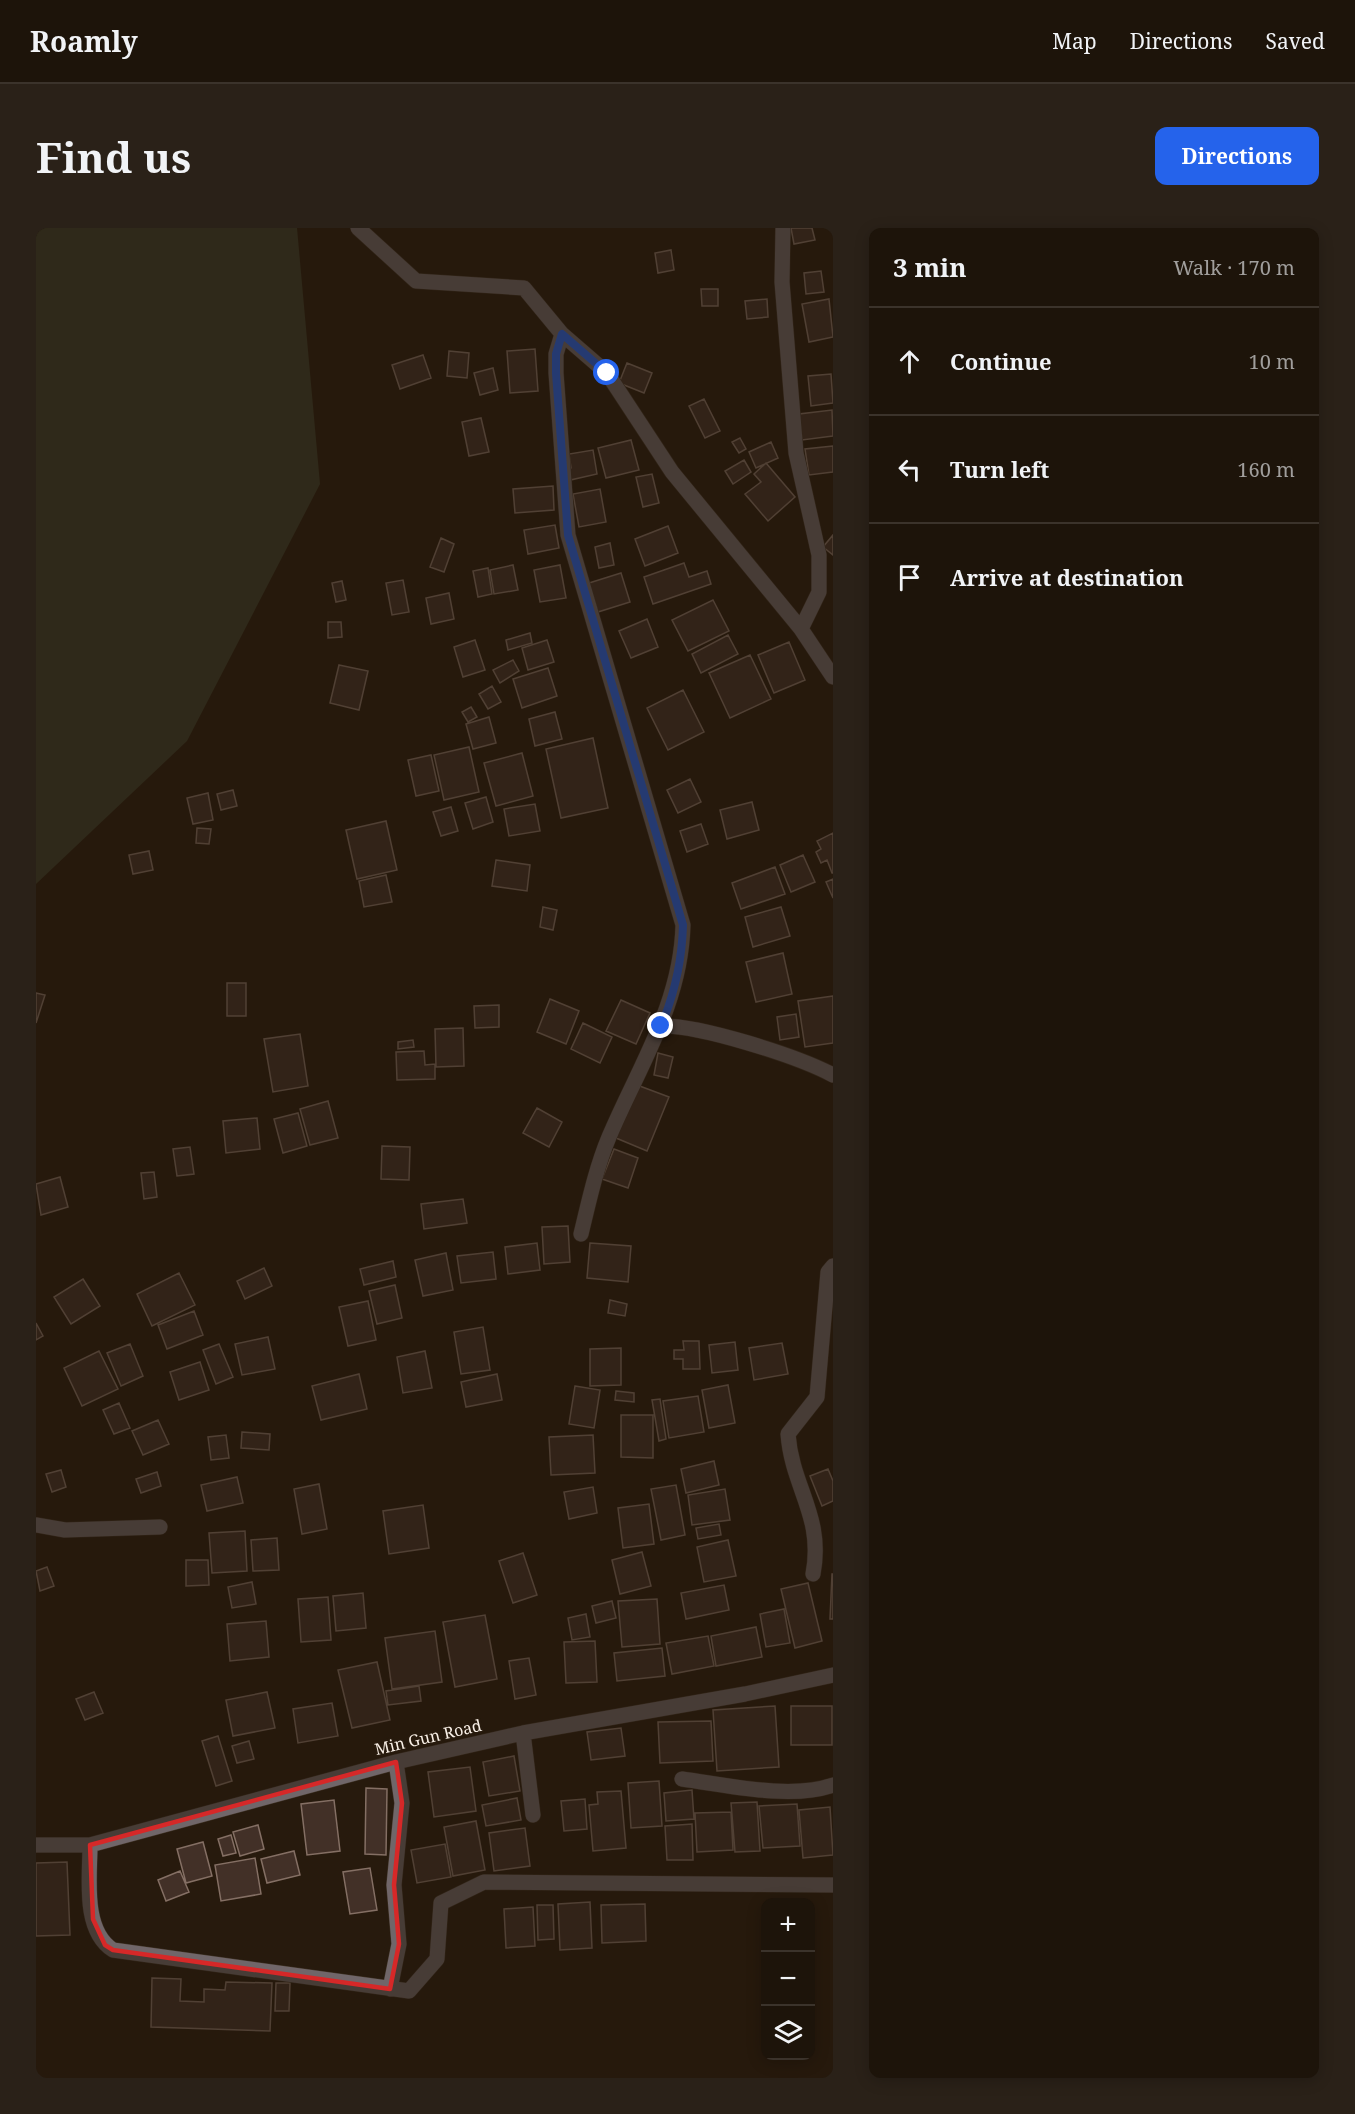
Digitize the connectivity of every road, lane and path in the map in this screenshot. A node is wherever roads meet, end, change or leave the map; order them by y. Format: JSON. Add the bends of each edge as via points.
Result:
{"nodes":[{"id":1,"x":358,"y":228,"type":"edge"},
{"id":2,"x":783,"y":228,"type":"edge"},
{"id":3,"x":562,"y":334,"type":"junction"},
{"id":4,"x":801,"y":629,"type":"junction"},
{"id":5,"x":833,"y":677,"type":"edge"},
{"id":6,"x":661,"y":1026,"type":"junction"},
{"id":7,"x":833,"y":1075,"type":"edge"},
{"id":8,"x":581,"y":1234,"type":"dead end"},
{"id":9,"x":833,"y":1266,"type":"edge"},
{"id":10,"x":36,"y":1525,"type":"edge"},
{"id":11,"x":160,"y":1527,"type":"dead end"},
{"id":12,"x":813,"y":1574,"type":"dead end"},
{"id":13,"x":833,"y":1675,"type":"edge"},
{"id":14,"x":523,"y":1733,"type":"junction"},
{"id":15,"x":396,"y":1762,"type":"junction"},
{"id":16,"x":682,"y":1779,"type":"dead end"},
{"id":17,"x":833,"y":1785,"type":"edge"},
{"id":18,"x":533,"y":1815,"type":"dead end"},
{"id":19,"x":36,"y":1845,"type":"edge"},
{"id":20,"x":90,"y":1845,"type":"junction"},
{"id":21,"x":833,"y":1885,"type":"edge"},
{"id":22,"x":390,"y":1989,"type":"junction"}],
"edges":[{"from":1,"to":3,"type":"street","via":[[416,281],[524,288]]},
{"from":2,"to":4,"type":"street","via":[[782,282],[796,453],[819,555],[819,592]]},
{"from":3,"to":4,"type":"street","via":[[607,373],[672,472]]},
{"from":3,"to":6,"type":"street","via":[[556,373],[568,535],[683,925],[676,986]]},
{"from":4,"to":5,"type":"street"},
{"from":6,"to":7,"type":"street","via":[[679,1025],[748,1044]]},
{"from":6,"to":8,"type":"street","via":[[608,1139]]},
{"from":9,"to":12,"type":"street","via":[[828,1272],[817,1397],[788,1434],[790,1460],[812,1516],[818,1550]]},
{"from":10,"to":11,"type":"street","via":[[65,1530]]},
{"from":13,"to":14,"type":"street","name":"Min Gun Road"},
{"from":14,"to":15,"type":"street","name":"Min Gun Road"},
{"from":14,"to":18,"type":"street"},
{"from":15,"to":20,"type":"street","name":"Min Gun Road"},
{"from":15,"to":22,"type":"street","via":[[402,1803],[394,1885],[399,1944]]},
{"from":16,"to":17,"type":"street","via":[[762,1789],[817,1791]]},
{"from":19,"to":20,"type":"street","name":"Min Gun Road"},
{"from":20,"to":22,"type":"street","via":[[93,1919],[105,1945],[113,1950]]},
{"from":21,"to":22,"type":"street","via":[[484,1882],[441,1903],[437,1959],[408,1991]]}]}
